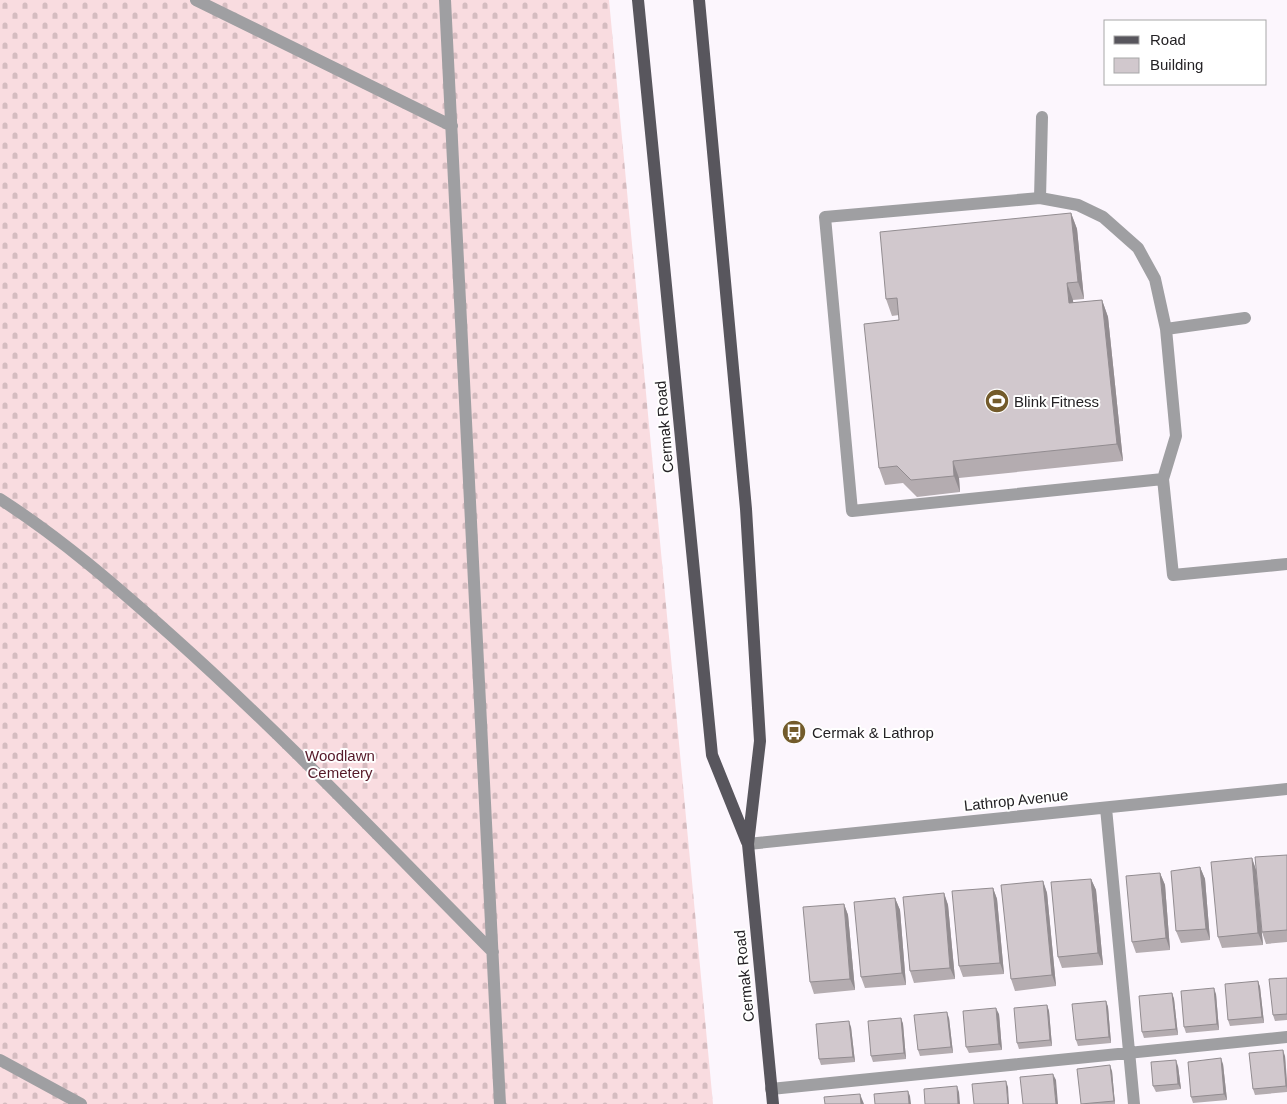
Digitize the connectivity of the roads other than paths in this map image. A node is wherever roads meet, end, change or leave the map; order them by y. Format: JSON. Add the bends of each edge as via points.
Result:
{"nodes":[{"id":1,"x":196,"y":0,"type":"edge"},
{"id":2,"x":445,"y":0,"type":"edge"},
{"id":3,"x":638,"y":0,"type":"edge"},
{"id":4,"x":699,"y":0,"type":"edge"},
{"id":5,"x":1042,"y":116,"type":"dead end"},
{"id":6,"x":452,"y":126,"type":"junction"},
{"id":7,"x":1040,"y":198,"type":"junction"},
{"id":8,"x":1246,"y":318,"type":"dead end"},
{"id":9,"x":1166,"y":329,"type":"junction"},
{"id":10,"x":1163,"y":480,"type":"junction"},
{"id":11,"x":0,"y":499,"type":"edge"},
{"id":12,"x":1287,"y":564,"type":"edge"},
{"id":13,"x":1287,"y":789,"type":"edge"},
{"id":14,"x":1106,"y":808,"type":"junction"},
{"id":15,"x":748,"y":844,"type":"junction"},
{"id":16,"x":492,"y":952,"type":"junction"},
{"id":17,"x":1287,"y":1037,"type":"edge"},
{"id":18,"x":1129,"y":1052,"type":"junction"},
{"id":19,"x":0,"y":1060,"type":"edge"},
{"id":20,"x":772,"y":1089,"type":"junction"},
{"id":21,"x":81,"y":1104,"type":"edge"},
{"id":22,"x":500,"y":1104,"type":"edge"},
{"id":23,"x":773,"y":1104,"type":"edge"},
{"id":24,"x":1134,"y":1104,"type":"edge"}],
"edges":[{"from":1,"to":6,"type":"street"},
{"from":2,"to":6,"type":"street"},
{"from":3,"to":15,"type":"main road","name":"Cermak Road","via":[[712,755]]},
{"from":4,"to":15,"type":"main road","name":"Cermak Road","via":[[745,499],[760,741]]},
{"from":5,"to":7,"type":"street"},
{"from":6,"to":16,"type":"street"},
{"from":7,"to":9,"type":"street","via":[[1078,205],[1103,217],[1138,248],[1156,279]]},
{"from":7,"to":10,"type":"street","via":[[824,217],[852,511]]},
{"from":8,"to":9,"type":"street"},
{"from":9,"to":10,"type":"street","via":[[1176,436]]},
{"from":10,"to":12,"type":"street","via":[[1173,575]]},
{"from":11,"to":16,"type":"street","via":[[37,522],[88,562],[242,698]]},
{"from":13,"to":14,"type":"street","name":"Lathrop Avenue"},
{"from":14,"to":15,"type":"street","name":"Lathrop Avenue"},
{"from":14,"to":18,"type":"street"},
{"from":15,"to":20,"type":"main road","name":"Cermak Road"},
{"from":16,"to":22,"type":"street"},
{"from":17,"to":18,"type":"street"},
{"from":18,"to":20,"type":"street"},
{"from":18,"to":24,"type":"street"},
{"from":19,"to":21,"type":"street"},
{"from":20,"to":23,"type":"main road","name":"Cermak Road"}]}
